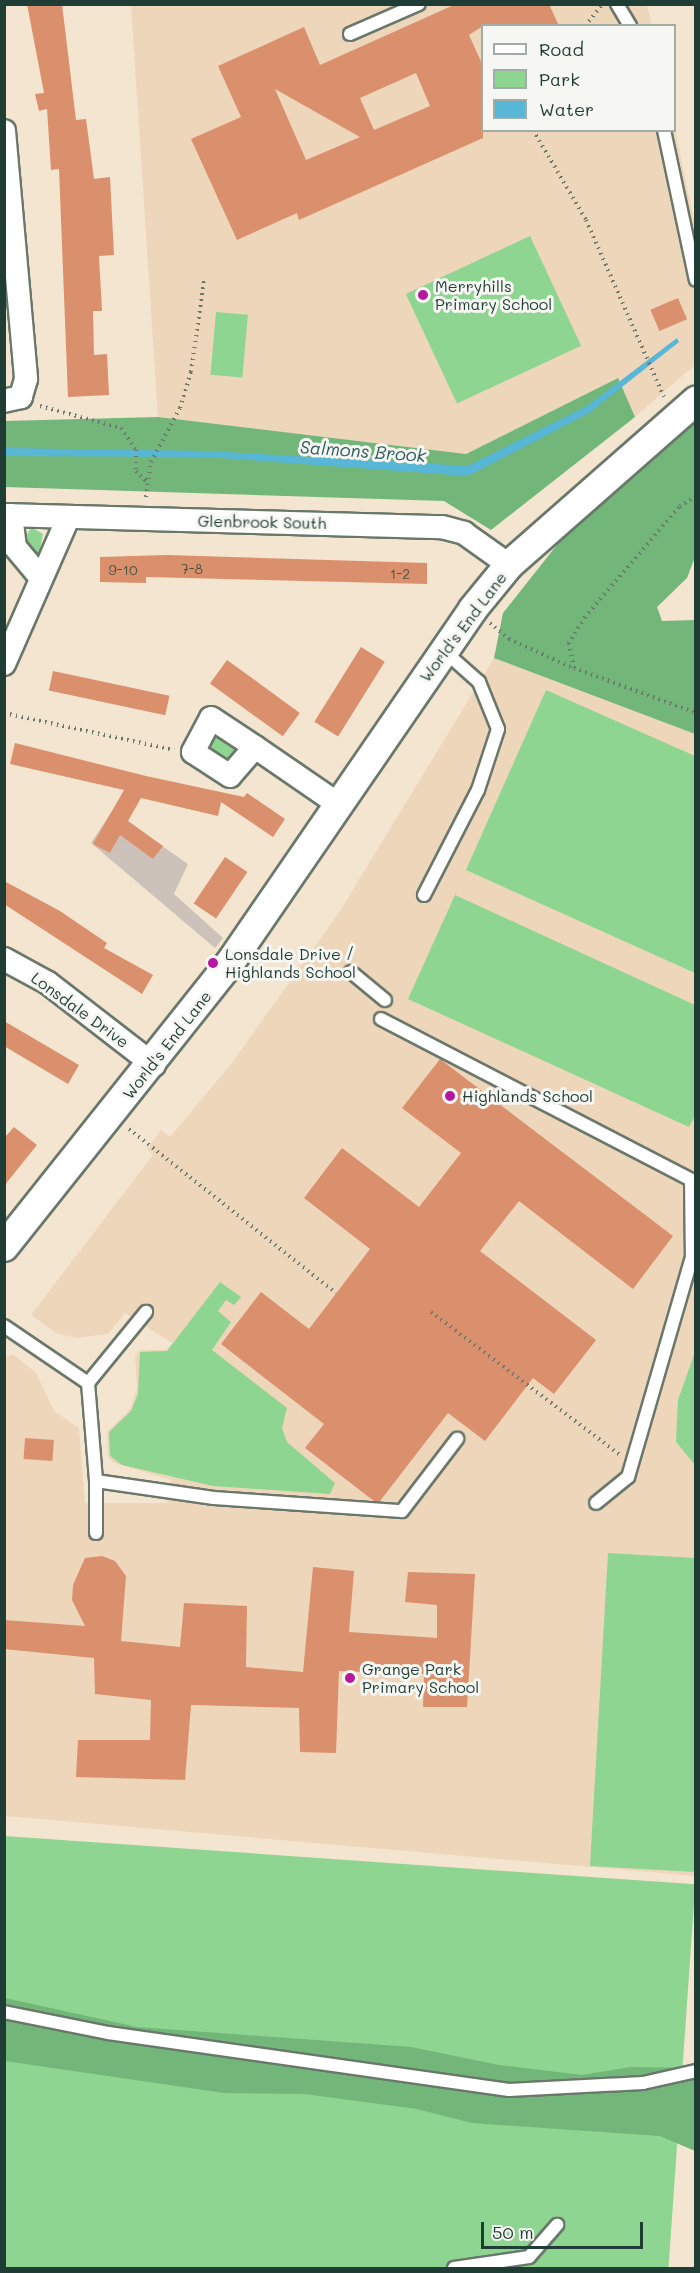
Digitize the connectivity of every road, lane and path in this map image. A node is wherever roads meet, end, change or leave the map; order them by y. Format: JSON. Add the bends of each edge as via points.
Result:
{"nodes":[{"id":1,"x":418,"y":4,"type":"edge"},
{"id":2,"x":602,"y":4,"type":"edge"},
{"id":3,"x":617,"y":4,"type":"edge"},
{"id":4,"x":587,"y":24,"type":"edge"},
{"id":5,"x":629,"y":24,"type":"edge"},
{"id":6,"x":350,"y":34,"type":"dead end"},
{"id":7,"x":4,"y":131,"type":"edge"},
{"id":8,"x":534,"y":132,"type":"edge"},
{"id":9,"x":664,"y":132,"type":"edge"},
{"id":10,"x":696,"y":280,"type":"edge"},
{"id":11,"x":204,"y":281,"type":"dead end"},
{"id":12,"x":13,"y":399,"type":"edge"},
{"id":13,"x":696,"y":401,"type":"edge"},
{"id":14,"x":674,"y":420,"type":"junction"},
{"id":15,"x":147,"y":482,"type":"junction"},
{"id":16,"x":696,"y":496,"type":"edge"},
{"id":17,"x":8,"y":515,"type":"edge"},
{"id":18,"x":68,"y":518,"type":"junction"},
{"id":19,"x":145,"y":519,"type":"junction"},
{"id":20,"x":509,"y":565,"type":"junction"},
{"id":21,"x":39,"y":576,"type":"junction"},
{"id":22,"x":473,"y":609,"type":"junction"},
{"id":23,"x":442,"y":650,"type":"junction"},
{"id":24,"x":4,"y":664,"type":"edge"},
{"id":25,"x":574,"y":668,"type":"junction"},
{"id":26,"x":4,"y":713,"type":"edge"},
{"id":27,"x":696,"y":713,"type":"edge"},
{"id":28,"x":255,"y":747,"type":"junction"},
{"id":29,"x":193,"y":752,"type":"junction"},
{"id":30,"x":341,"y":807,"type":"junction"},
{"id":31,"x":424,"y":895,"type":"dead end"},
{"id":32,"x":4,"y":959,"type":"edge"},
{"id":33,"x":351,"y":972,"type":"dead end"},
{"id":34,"x":386,"y":1000,"type":"dead end"},
{"id":35,"x":381,"y":1019,"type":"dead end"},
{"id":36,"x":154,"y":1065,"type":"junction"},
{"id":37,"x":113,"y":1115,"type":"junction"},
{"id":38,"x":4,"y":1247,"type":"edge"},
{"id":39,"x":336,"y":1293,"type":"dead end"},
{"id":40,"x":146,"y":1312,"type":"dead end"},
{"id":41,"x":430,"y":1312,"type":"dead end"},
{"id":42,"x":4,"y":1326,"type":"edge"},
{"id":43,"x":88,"y":1383,"type":"junction"},
{"id":44,"x":457,"y":1439,"type":"dead end"},
{"id":45,"x":631,"y":1463,"type":"junction"},
{"id":46,"x":96,"y":1482,"type":"junction"},
{"id":47,"x":596,"y":1503,"type":"dead end"},
{"id":48,"x":96,"y":1533,"type":"dead end"},
{"id":49,"x":4,"y":2012,"type":"edge"},
{"id":50,"x":696,"y":2071,"type":"edge"},
{"id":51,"x":556,"y":2225,"type":"dead end"},
{"id":52,"x":454,"y":2268,"type":"edge"}],
"edges":[{"from":1,"to":6,"type":"lane"},
{"from":2,"to":4,"type":"path"},
{"from":3,"to":5,"type":"lane"},
{"from":7,"to":12,"type":"street","via":[[26,379]]},
{"from":8,"to":14,"type":"path","via":[[586,220]]},
{"from":9,"to":10,"type":"lane"},
{"from":11,"to":15,"type":"path","via":[[191,372]]},
{"from":12,"to":15,"type":"path","via":[[121,428],[136,450],[136,471]]},
{"from":13,"to":14,"type":"street","name":"World's End Lane"},
{"from":14,"to":20,"type":"street","name":"World's End Lane"},
{"from":15,"to":19,"type":"path"},
{"from":16,"to":25,"type":"path","via":[[678,507],[585,616],[569,643]]},
{"from":17,"to":18,"type":"street","name":"Glenbrook South"},
{"from":17,"to":21,"type":"street","via":[[15,547]]},
{"from":18,"to":19,"type":"street","name":"Glenbrook South"},
{"from":18,"to":21,"type":"street"},
{"from":19,"to":20,"type":"street","name":"Glenbrook South","via":[[442,527],[464,533]]},
{"from":20,"to":22,"type":"street","name":"World's End Lane"},
{"from":21,"to":24,"type":"street"},
{"from":22,"to":23,"type":"street","name":"World's End Lane"},
{"from":22,"to":25,"type":"path","via":[[509,639]]},
{"from":23,"to":30,"type":"street","name":"World's End Lane"},
{"from":23,"to":31,"type":"lane","via":[[478,682],[498,729],[478,790]]},
{"from":25,"to":27,"type":"path"},
{"from":26,"to":29,"type":"path"},
{"from":28,"to":29,"type":"street","via":[[230,776]]},
{"from":28,"to":29,"type":"street","via":[[210,718]]},
{"from":28,"to":30,"type":"street"},
{"from":30,"to":36,"type":"street","name":"World's End Lane"},
{"from":32,"to":36,"type":"street","name":"Lonsdale Drive","via":[[48,983]]},
{"from":33,"to":34,"type":"lane"},
{"from":35,"to":45,"type":"lane","via":[[691,1180],[692,1257]]},
{"from":36,"to":37,"type":"street","name":"World's End Lane"},
{"from":37,"to":38,"type":"street","name":"World's End Lane"},
{"from":37,"to":39,"type":"path"},
{"from":40,"to":43,"type":"lane"},
{"from":41,"to":45,"type":"path"},
{"from":42,"to":43,"type":"lane"},
{"from":43,"to":46,"type":"lane"},
{"from":44,"to":46,"type":"lane","via":[[402,1511],[214,1498]]},
{"from":45,"to":47,"type":"lane","via":[[628,1477]]},
{"from":46,"to":48,"type":"lane"},
{"from":49,"to":50,"type":"lane","via":[[108,2033],[509,2090],[643,2083]]},
{"from":51,"to":52,"type":"lane","via":[[529,2257]]}]}
